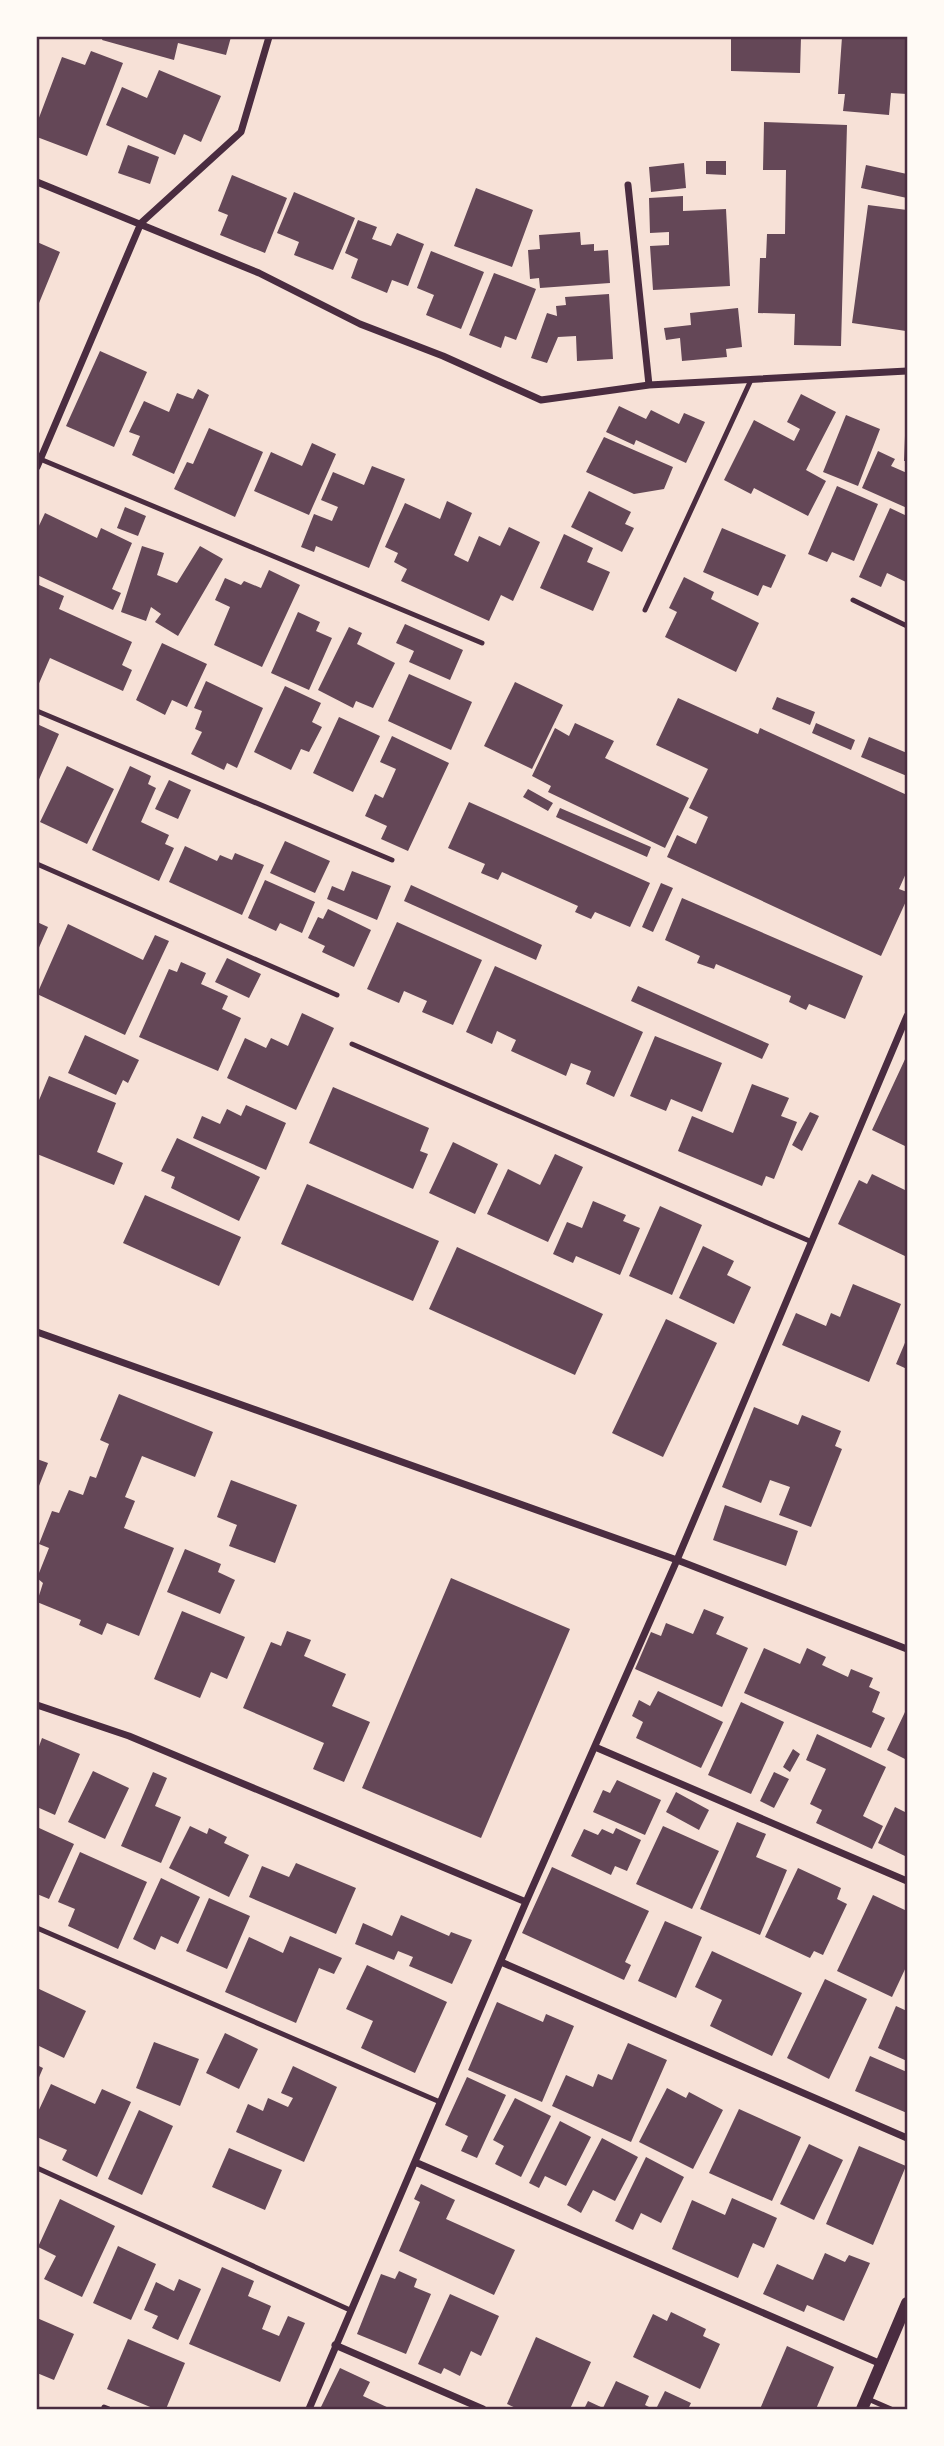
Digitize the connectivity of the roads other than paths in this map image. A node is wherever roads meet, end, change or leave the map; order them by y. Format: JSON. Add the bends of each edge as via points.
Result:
{"nodes":[{"id":1,"x":269,"y":37,"type":"edge"},
{"id":2,"x":37,"y":182,"type":"edge"},
{"id":3,"x":628,"y":185,"type":"dead end"},
{"id":4,"x":141,"y":223,"type":"junction"},
{"id":5,"x":907,"y":371,"type":"edge"},
{"id":6,"x":751,"y":380,"type":"junction"},
{"id":7,"x":649,"y":385,"type":"junction"},
{"id":8,"x":40,"y":459,"type":"junction"},
{"id":9,"x":37,"y":467,"type":"edge"},
{"id":10,"x":853,"y":600,"type":"dead end"},
{"id":11,"x":645,"y":610,"type":"dead end"},
{"id":12,"x":907,"y":626,"type":"edge"},
{"id":13,"x":482,"y":643,"type":"dead end"},
{"id":14,"x":37,"y":711,"type":"edge"},
{"id":15,"x":392,"y":860,"type":"dead end"},
{"id":16,"x":37,"y":864,"type":"edge"},
{"id":17,"x":337,"y":995,"type":"dead end"},
{"id":18,"x":906,"y":1021,"type":"edge"},
{"id":19,"x":352,"y":1044,"type":"dead end"},
{"id":20,"x":812,"y":1242,"type":"junction"},
{"id":21,"x":37,"y":1332,"type":"edge"},
{"id":22,"x":677,"y":1560,"type":"junction"},
{"id":23,"x":907,"y":1649,"type":"edge"},
{"id":24,"x":37,"y":1705,"type":"edge"},
{"id":25,"x":595,"y":1747,"type":"junction"},
{"id":26,"x":907,"y":1881,"type":"edge"},
{"id":27,"x":526,"y":1902,"type":"junction"},
{"id":28,"x":37,"y":1928,"type":"edge"},
{"id":29,"x":501,"y":1962,"type":"junction"},
{"id":30,"x":440,"y":2102,"type":"junction"},
{"id":31,"x":907,"y":2138,"type":"edge"},
{"id":32,"x":415,"y":2162,"type":"junction"},
{"id":33,"x":37,"y":2168,"type":"edge"},
{"id":34,"x":907,"y":2303,"type":"edge"},
{"id":35,"x":350,"y":2310,"type":"junction"},
{"id":36,"x":335,"y":2345,"type":"junction"},
{"id":37,"x":881,"y":2364,"type":"junction"},
{"id":38,"x":864,"y":2404,"type":"edge"},
{"id":39,"x":309,"y":2409,"type":"edge"},
{"id":40,"x":483,"y":2409,"type":"edge"},
{"id":41,"x":891,"y":2409,"type":"edge"}],
"edges":[{"from":1,"to":4,"type":"street","via":[[242,132]]},
{"from":2,"to":4,"type":"street"},
{"from":3,"to":7,"type":"street"},
{"from":4,"to":7,"type":"street","via":[[259,272],[360,324],[541,400]]},
{"from":4,"to":8,"type":"street"},
{"from":5,"to":6,"type":"street"},
{"from":6,"to":7,"type":"street"},
{"from":6,"to":11,"type":"lane"},
{"from":8,"to":9,"type":"street"},
{"from":8,"to":13,"type":"lane"},
{"from":10,"to":12,"type":"lane"},
{"from":14,"to":15,"type":"lane"},
{"from":16,"to":17,"type":"lane"},
{"from":18,"to":20,"type":"street"},
{"from":19,"to":20,"type":"lane"},
{"from":20,"to":22,"type":"street"},
{"from":21,"to":22,"type":"street"},
{"from":22,"to":23,"type":"street"},
{"from":22,"to":25,"type":"street"},
{"from":24,"to":27,"type":"street","via":[[129,1736]]},
{"from":25,"to":26,"type":"street"},
{"from":25,"to":27,"type":"street"},
{"from":27,"to":29,"type":"street"},
{"from":28,"to":30,"type":"lane"},
{"from":29,"to":30,"type":"street"},
{"from":29,"to":31,"type":"street"},
{"from":30,"to":32,"type":"street"},
{"from":32,"to":35,"type":"street"},
{"from":32,"to":37,"type":"street"},
{"from":33,"to":35,"type":"lane"},
{"from":34,"to":37,"type":"street"},
{"from":35,"to":36,"type":"street"},
{"from":36,"to":39,"type":"street"},
{"from":36,"to":40,"type":"street"},
{"from":37,"to":38,"type":"street"},
{"from":38,"to":41,"type":"lane"}]}
